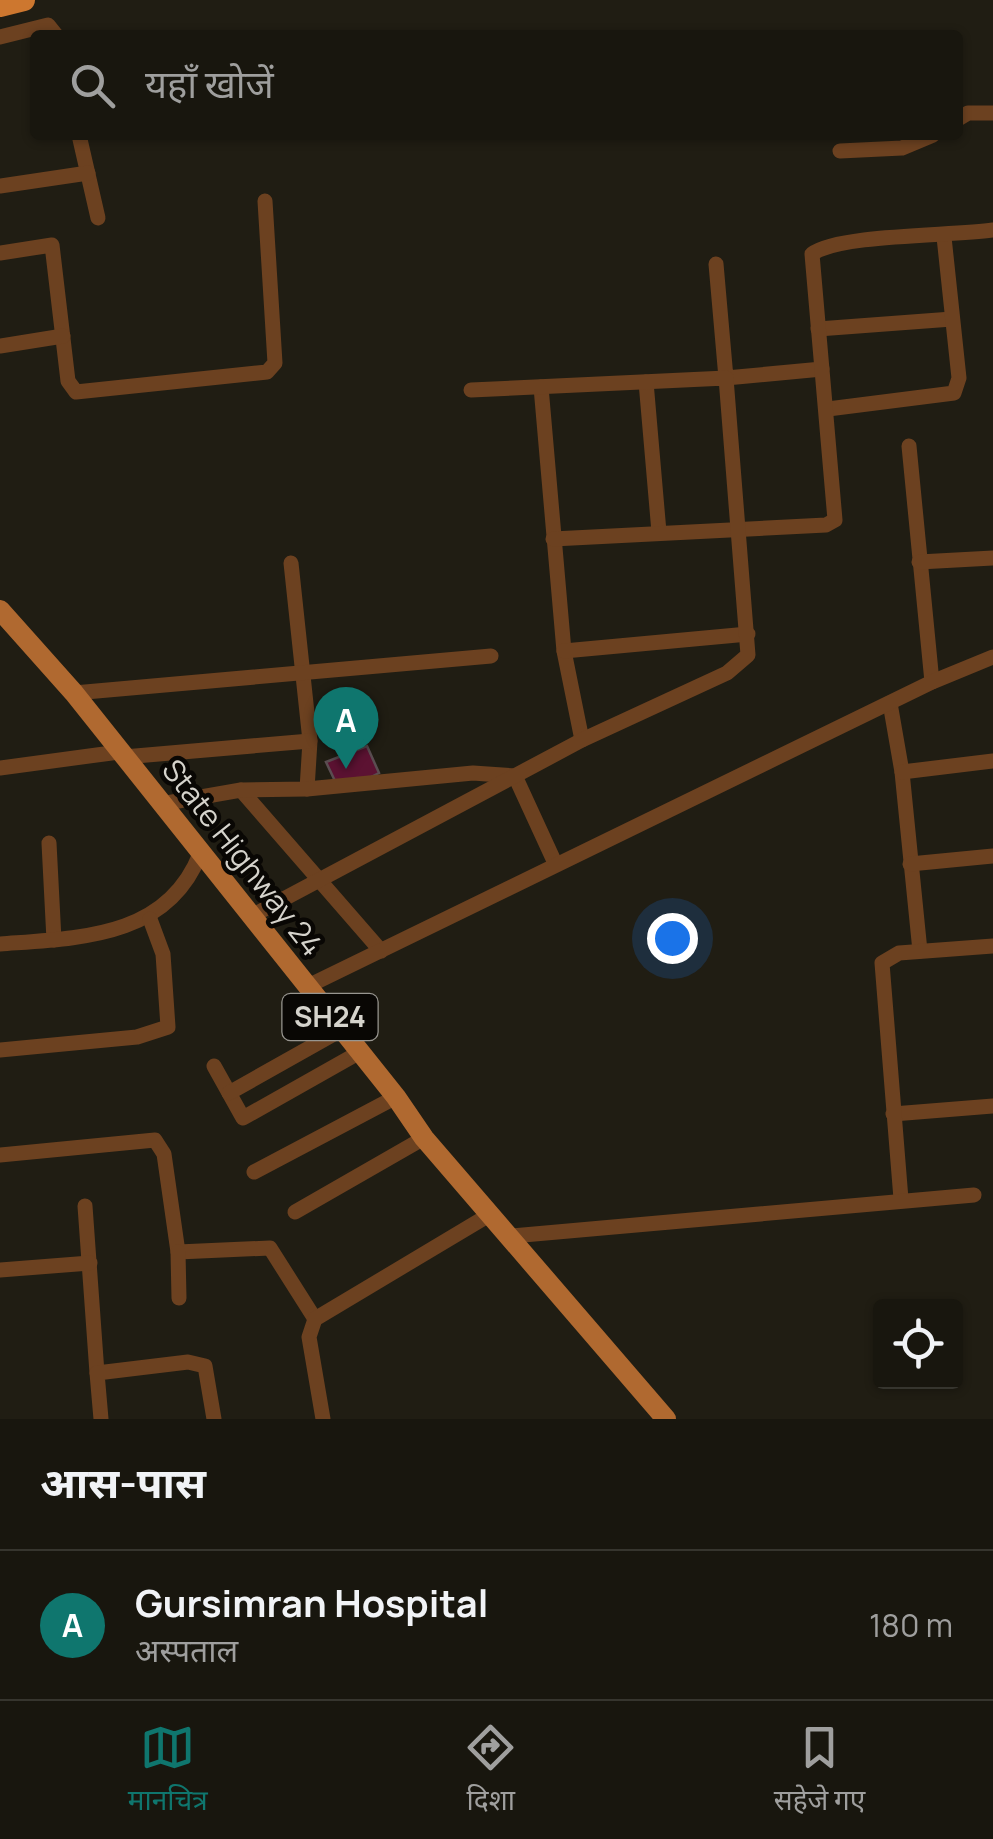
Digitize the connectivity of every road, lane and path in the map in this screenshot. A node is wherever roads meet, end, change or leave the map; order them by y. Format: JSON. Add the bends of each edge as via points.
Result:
{"nodes":[{"id":1,"x":24,"y":0,"type":"edge"},
{"id":2,"x":0,"y":6,"type":"edge"},
{"id":3,"x":55,"y":30,"type":"edge"},
{"id":4,"x":0,"y":37,"type":"edge"},
{"id":5,"x":993,"y":113,"type":"edge"},
{"id":6,"x":963,"y":116,"type":"edge"},
{"id":7,"x":80,"y":140,"type":"edge"},
{"id":8,"x":921,"y":140,"type":"edge"},
{"id":9,"x":840,"y":151,"type":"dead end"},
{"id":10,"x":88,"y":173,"type":"junction"},
{"id":11,"x":0,"y":186,"type":"edge"},
{"id":12,"x":265,"y":200,"type":"dead end"},
{"id":13,"x":98,"y":218,"type":"dead end"},
{"id":14,"x":993,"y":230,"type":"edge"},
{"id":15,"x":944,"y":237,"type":"junction"},
{"id":16,"x":0,"y":253,"type":"edge"},
{"id":17,"x":716,"y":264,"type":"dead end"},
{"id":18,"x":952,"y":319,"type":"junction"},
{"id":19,"x":818,"y":330,"type":"junction"},
{"id":20,"x":64,"y":336,"type":"junction"},
{"id":21,"x":0,"y":346,"type":"edge"},
{"id":22,"x":822,"y":369,"type":"junction"},
{"id":23,"x":726,"y":378,"type":"junction"},
{"id":24,"x":646,"y":382,"type":"junction"},
{"id":25,"x":541,"y":386,"type":"junction"},
{"id":26,"x":472,"y":390,"type":"dead end"},
{"id":27,"x":828,"y":409,"type":"junction"},
{"id":28,"x":909,"y":446,"type":"dead end"},
{"id":29,"x":738,"y":527,"type":"junction"},
{"id":30,"x":659,"y":532,"type":"junction"},
{"id":31,"x":553,"y":540,"type":"junction"},
{"id":32,"x":993,"y":558,"type":"edge"},
{"id":33,"x":291,"y":562,"type":"dead end"},
{"id":34,"x":919,"y":562,"type":"junction"},
{"id":35,"x":0,"y":610,"type":"edge"},
{"id":36,"x":748,"y":634,"type":"junction"},
{"id":37,"x":564,"y":651,"type":"junction"},
{"id":38,"x":491,"y":656,"type":"dead end"},
{"id":39,"x":993,"y":658,"type":"edge"},
{"id":40,"x":304,"y":675,"type":"junction"},
{"id":41,"x":932,"y":682,"type":"junction"},
{"id":42,"x":74,"y":692,"type":"junction"},
{"id":43,"x":890,"y":702,"type":"junction"},
{"id":44,"x":582,"y":740,"type":"junction"},
{"id":45,"x":310,"y":741,"type":"junction"},
{"id":46,"x":121,"y":755,"type":"junction"},
{"id":47,"x":993,"y":761,"type":"edge"},
{"id":48,"x":0,"y":768,"type":"edge"},
{"id":49,"x":902,"y":772,"type":"junction"},
{"id":50,"x":516,"y":776,"type":"junction"},
{"id":51,"x":307,"y":789,"type":"junction"},
{"id":52,"x":241,"y":790,"type":"junction"},
{"id":53,"x":161,"y":804,"type":"junction"},
{"id":54,"x":49,"y":843,"type":"dead end"},
{"id":55,"x":200,"y":854,"type":"junction"},
{"id":56,"x":993,"y":856,"type":"edge"},
{"id":57,"x":555,"y":863,"type":"junction"},
{"id":58,"x":910,"y":864,"type":"junction"},
{"id":59,"x":320,"y":880,"type":"junction"},
{"id":60,"x":250,"y":917,"type":"junction"},
{"id":61,"x":150,"y":919,"type":"junction"},
{"id":62,"x":54,"y":940,"type":"junction"},
{"id":63,"x":0,"y":944,"type":"edge"},
{"id":64,"x":993,"y":946,"type":"edge"},
{"id":65,"x":381,"y":951,"type":"junction"},
{"id":66,"x":920,"y":951,"type":"junction"},
{"id":67,"x":306,"y":987,"type":"junction"},
{"id":68,"x":340,"y":1030,"type":"junction"},
{"id":69,"x":0,"y":1050,"type":"edge"},
{"id":70,"x":360,"y":1052,"type":"junction"},
{"id":71,"x":214,"y":1066,"type":"dead end"},
{"id":72,"x":229,"y":1093,"type":"junction"},
{"id":73,"x":396,"y":1097,"type":"junction"},
{"id":74,"x":993,"y":1106,"type":"edge"},
{"id":75,"x":893,"y":1114,"type":"junction"},
{"id":76,"x":424,"y":1138,"type":"junction"},
{"id":77,"x":0,"y":1155,"type":"edge"},
{"id":78,"x":254,"y":1172,"type":"dead end"},
{"id":79,"x":974,"y":1195,"type":"dead end"},
{"id":80,"x":901,"y":1199,"type":"junction"},
{"id":81,"x":85,"y":1206,"type":"dead end"},
{"id":82,"x":295,"y":1212,"type":"dead end"},
{"id":83,"x":489,"y":1215,"type":"junction"},
{"id":84,"x":512,"y":1236,"type":"junction"},
{"id":85,"x":178,"y":1252,"type":"junction"},
{"id":86,"x":90,"y":1263,"type":"junction"},
{"id":87,"x":0,"y":1270,"type":"edge"},
{"id":88,"x":179,"y":1298,"type":"dead end"},
{"id":89,"x":315,"y":1319,"type":"junction"},
{"id":90,"x":97,"y":1373,"type":"junction"},
{"id":91,"x":102,"y":1419,"type":"edge"},
{"id":92,"x":214,"y":1419,"type":"edge"},
{"id":93,"x":322,"y":1419,"type":"edge"},
{"id":94,"x":666,"y":1419,"type":"edge"}],
"edges":[{"from":1,"to":2,"type":"highway"},
{"from":3,"to":4,"type":"street","via":[[48,25]]},
{"from":5,"to":6,"type":"street"},
{"from":7,"to":10,"type":"street"},
{"from":8,"to":9,"type":"street","via":[[902,148]]},
{"from":10,"to":11,"type":"street"},
{"from":10,"to":13,"type":"street"},
{"from":12,"to":20,"type":"street","via":[[273,368],[86,392],[71,389]]},
{"from":14,"to":15,"type":"street"},
{"from":15,"to":18,"type":"street"},
{"from":15,"to":19,"type":"street","via":[[823,246],[812,254]]},
{"from":16,"to":20,"type":"street","via":[[52,245]]},
{"from":17,"to":23,"type":"street"},
{"from":18,"to":19,"type":"street"},
{"from":18,"to":27,"type":"street","via":[[959,378],[954,393]]},
{"from":19,"to":22,"type":"street"},
{"from":20,"to":21,"type":"street"},
{"from":22,"to":23,"type":"street"},
{"from":22,"to":27,"type":"street"},
{"from":23,"to":24,"type":"street"},
{"from":23,"to":29,"type":"street"},
{"from":24,"to":25,"type":"street"},
{"from":24,"to":30,"type":"street"},
{"from":25,"to":26,"type":"street"},
{"from":25,"to":31,"type":"street"},
{"from":27,"to":29,"type":"street","via":[[835,520]]},
{"from":28,"to":34,"type":"street"},
{"from":29,"to":30,"type":"street"},
{"from":29,"to":36,"type":"street"},
{"from":30,"to":31,"type":"street"},
{"from":31,"to":37,"type":"street"},
{"from":32,"to":34,"type":"street"},
{"from":33,"to":40,"type":"street"},
{"from":34,"to":41,"type":"street"},
{"from":35,"to":42,"type":"main road","name":"State Highway 24","number":"SH24"},
{"from":36,"to":37,"type":"street"},
{"from":36,"to":44,"type":"street","via":[[748,656],[727,673]]},
{"from":37,"to":44,"type":"street"},
{"from":38,"to":40,"type":"street"},
{"from":39,"to":41,"type":"street"},
{"from":40,"to":42,"type":"street"},
{"from":40,"to":45,"type":"street"},
{"from":41,"to":43,"type":"street"},
{"from":42,"to":46,"type":"main road","name":"State Highway 24","number":"SH24"},
{"from":43,"to":49,"type":"street"},
{"from":43,"to":57,"type":"street"},
{"from":44,"to":50,"type":"street"},
{"from":45,"to":46,"type":"street"},
{"from":45,"to":51,"type":"street"},
{"from":46,"to":48,"type":"street"},
{"from":46,"to":53,"type":"main road","name":"State Highway 24","number":"SH24"},
{"from":47,"to":49,"type":"street"},
{"from":49,"to":58,"type":"street"},
{"from":50,"to":51,"type":"street"},
{"from":50,"to":57,"type":"street"},
{"from":50,"to":59,"type":"street"},
{"from":51,"to":52,"type":"street"},
{"from":52,"to":53,"type":"street"},
{"from":52,"to":59,"type":"street"},
{"from":53,"to":55,"type":"main road","name":"State Highway 24","number":"SH24"},
{"from":54,"to":62,"type":"street"},
{"from":55,"to":60,"type":"main road","name":"State Highway 24","number":"SH24"},
{"from":55,"to":61,"type":"street","via":[[189,882]]},
{"from":56,"to":58,"type":"street"},
{"from":57,"to":65,"type":"street"},
{"from":58,"to":66,"type":"street"},
{"from":59,"to":60,"type":"street"},
{"from":59,"to":65,"type":"street"},
{"from":60,"to":67,"type":"main road","name":"State Highway 24","number":"SH24"},
{"from":61,"to":62,"type":"street"},
{"from":61,"to":69,"type":"street","via":[[163,954],[168,1027],[137,1037]]},
{"from":62,"to":63,"type":"street"},
{"from":64,"to":66,"type":"street"},
{"from":65,"to":67,"type":"street"},
{"from":66,"to":75,"type":"street","via":[[882,962]]},
{"from":67,"to":68,"type":"main road","name":"State Highway 24","number":"SH24"},
{"from":68,"to":70,"type":"main road","name":"State Highway 24","number":"SH24"},
{"from":68,"to":72,"type":"street"},
{"from":70,"to":72,"type":"street","via":[[243,1118]]},
{"from":70,"to":73,"type":"main road","name":"State Highway 24","number":"SH24"},
{"from":71,"to":72,"type":"street"},
{"from":73,"to":76,"type":"main road","name":"State Highway 24","number":"SH24"},
{"from":73,"to":78,"type":"street"},
{"from":74,"to":75,"type":"street"},
{"from":75,"to":80,"type":"street"},
{"from":76,"to":82,"type":"street"},
{"from":76,"to":83,"type":"main road","name":"State Highway 24","number":"SH24"},
{"from":77,"to":85,"type":"street","via":[[155,1140],[164,1154]]},
{"from":79,"to":80,"type":"street"},
{"from":80,"to":84,"type":"street"},
{"from":81,"to":86,"type":"street"},
{"from":83,"to":84,"type":"main road","name":"State Highway 24","number":"SH24"},
{"from":83,"to":89,"type":"street"},
{"from":84,"to":94,"type":"main road","name":"State Highway 24","number":"SH24"},
{"from":85,"to":88,"type":"street"},
{"from":85,"to":89,"type":"street","via":[[270,1248]]},
{"from":86,"to":87,"type":"street"},
{"from":86,"to":90,"type":"street"},
{"from":89,"to":93,"type":"street","via":[[309,1338]]},
{"from":90,"to":91,"type":"street"},
{"from":90,"to":92,"type":"street","via":[[188,1362],[205,1366]]}]}
